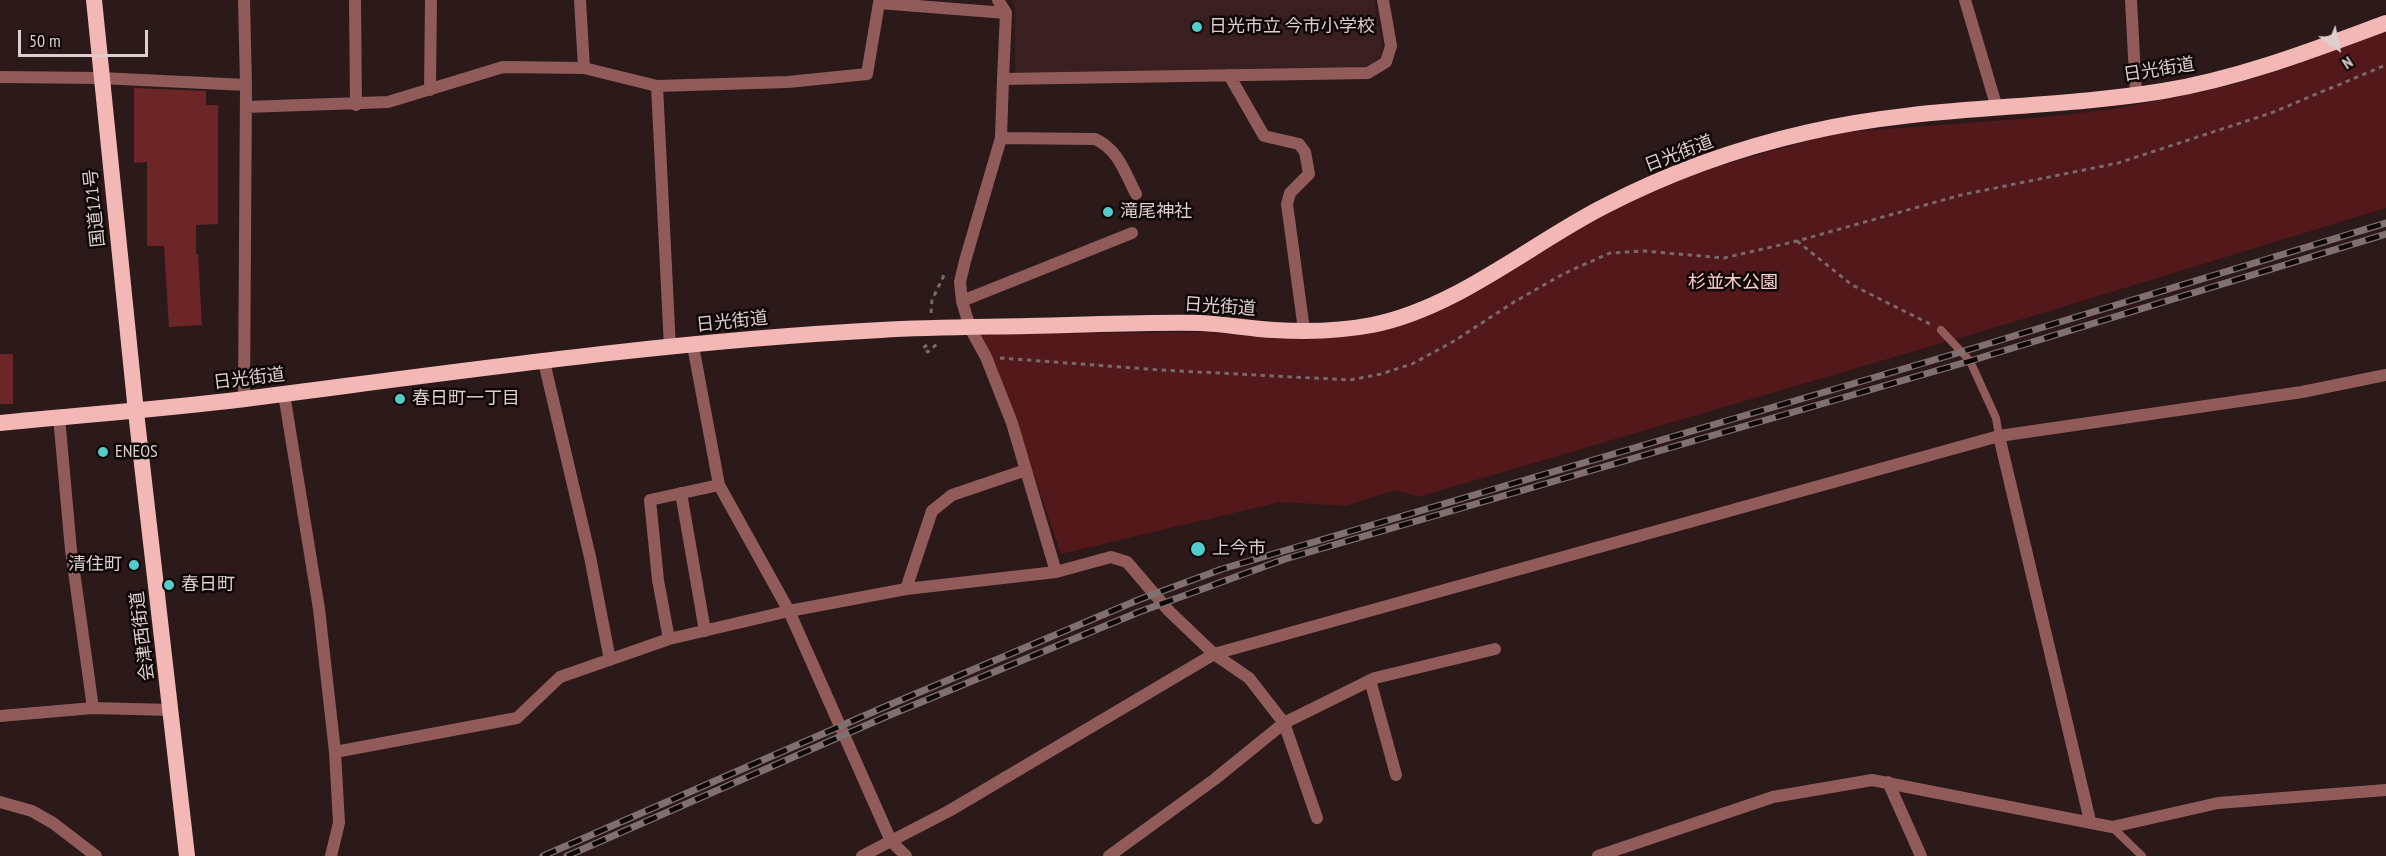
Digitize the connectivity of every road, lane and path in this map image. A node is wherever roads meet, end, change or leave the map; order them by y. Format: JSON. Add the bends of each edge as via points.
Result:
{"nodes":[{"id":1,"x":94,"y":0,"type":"edge"},
{"id":2,"x":244,"y":0,"type":"edge"},
{"id":3,"x":356,"y":0,"type":"edge"},
{"id":4,"x":431,"y":0,"type":"edge"},
{"id":5,"x":580,"y":0,"type":"edge"},
{"id":6,"x":998,"y":0,"type":"edge"},
{"id":7,"x":1383,"y":0,"type":"edge"},
{"id":8,"x":1965,"y":0,"type":"edge"},
{"id":9,"x":2131,"y":0,"type":"edge"},
{"id":10,"x":1006,"y":13,"type":"junction"},
{"id":11,"x":2386,"y":22,"type":"edge"},
{"id":12,"x":2386,"y":65,"type":"edge"},
{"id":13,"x":585,"y":68,"type":"junction"},
{"id":14,"x":1229,"y":75,"type":"junction"},
{"id":15,"x":0,"y":77,"type":"edge"},
{"id":16,"x":102,"y":78,"type":"junction"},
{"id":17,"x":1003,"y":79,"type":"junction"},
{"id":18,"x":246,"y":84,"type":"junction"},
{"id":19,"x":657,"y":86,"type":"junction"},
{"id":20,"x":430,"y":90,"type":"junction"},
{"id":21,"x":2136,"y":95,"type":"junction"},
{"id":22,"x":356,"y":105,"type":"junction"},
{"id":23,"x":246,"y":106,"type":"junction"},
{"id":24,"x":1997,"y":108,"type":"junction"},
{"id":25,"x":1001,"y":138,"type":"junction"},
{"id":26,"x":1136,"y":194,"type":"dead end"},
{"id":27,"x":1132,"y":232,"type":"dead end"},
{"id":28,"x":1797,"y":241,"type":"junction"},
{"id":29,"x":945,"y":273,"type":"dead end"},
{"id":30,"x":932,"y":300,"type":"dead end"},
{"id":31,"x":962,"y":301,"type":"junction"},
{"id":32,"x":970,"y":328,"type":"junction"},
{"id":33,"x":1304,"y":330,"type":"junction"},
{"id":34,"x":1941,"y":330,"type":"joint"},
{"id":35,"x":930,"y":342,"type":"dead end"},
{"id":36,"x":937,"y":344,"type":"dead end"},
{"id":37,"x":693,"y":346,"type":"junction"},
{"id":38,"x":670,"y":348,"type":"junction"},
{"id":39,"x":986,"y":357,"type":"junction"},
{"id":40,"x":544,"y":362,"type":"junction"},
{"id":41,"x":2386,"y":375,"type":"edge"},
{"id":42,"x":284,"y":394,"type":"junction"},
{"id":43,"x":244,"y":399,"type":"junction"},
{"id":44,"x":136,"y":412,"type":"junction"},
{"id":45,"x":60,"y":417,"type":"junction"},
{"id":46,"x":0,"y":423,"type":"edge"},
{"id":47,"x":2000,"y":436,"type":"junction"},
{"id":48,"x":1026,"y":470,"type":"junction"},
{"id":49,"x":718,"y":485,"type":"junction"},
{"id":50,"x":681,"y":493,"type":"junction"},
{"id":51,"x":1056,"y":572,"type":"junction"},
{"id":52,"x":906,"y":589,"type":"junction"},
{"id":53,"x":789,"y":611,"type":"junction"},
{"id":54,"x":705,"y":631,"type":"junction"},
{"id":55,"x":669,"y":639,"type":"junction"},
{"id":56,"x":1495,"y":649,"type":"dead end"},
{"id":57,"x":1214,"y":654,"type":"junction"},
{"id":58,"x":610,"y":660,"type":"junction"},
{"id":59,"x":1370,"y":680,"type":"junction"},
{"id":60,"x":93,"y":708,"type":"junction"},
{"id":61,"x":171,"y":710,"type":"junction"},
{"id":62,"x":0,"y":716,"type":"edge"},
{"id":63,"x":1284,"y":723,"type":"junction"},
{"id":64,"x":335,"y":752,"type":"junction"},
{"id":65,"x":1396,"y":775,"type":"dead end"},
{"id":66,"x":1888,"y":782,"type":"junction"},
{"id":67,"x":2386,"y":789,"type":"edge"},
{"id":68,"x":0,"y":802,"type":"edge"},
{"id":69,"x":1317,"y":818,"type":"dead end"},
{"id":70,"x":2090,"y":821,"type":"junction"},
{"id":71,"x":2112,"y":827,"type":"junction"},
{"id":72,"x":891,"y":841,"type":"junction"},
{"id":73,"x":96,"y":856,"type":"edge"},
{"id":74,"x":187,"y":856,"type":"edge"},
{"id":75,"x":331,"y":856,"type":"edge"},
{"id":76,"x":862,"y":856,"type":"edge"},
{"id":77,"x":906,"y":856,"type":"edge"},
{"id":78,"x":1109,"y":856,"type":"edge"},
{"id":79,"x":1600,"y":856,"type":"edge"},
{"id":80,"x":1921,"y":856,"type":"edge"},
{"id":81,"x":2142,"y":856,"type":"edge"}],
"edges":[{"from":1,"to":16,"type":"highway","name":"国道121号"},
{"from":2,"to":18,"type":"street"},
{"from":3,"to":22,"type":"street"},
{"from":4,"to":20,"type":"street"},
{"from":5,"to":13,"type":"street"},
{"from":6,"to":10,"type":"street"},
{"from":7,"to":14,"type":"street","via":[[1390,46],[1386,62],[1368,73]]},
{"from":8,"to":24,"type":"street"},
{"from":9,"to":21,"type":"street"},
{"from":10,"to":17,"type":"street"},
{"from":10,"to":19,"type":"street","via":[[879,3],[867,74]]},
{"from":11,"to":21,"type":"highway","name":"日光街道","via":[[2239,75]]},
{"from":12,"to":28,"type":"path","via":[[2271,112],[2118,163],[1961,195]]},
{"from":13,"to":19,"type":"street"},
{"from":13,"to":20,"type":"street","via":[[503,67]]},
{"from":14,"to":17,"type":"street"},
{"from":14,"to":33,"type":"street","via":[[1264,136],[1299,144],[1305,152],[1309,174],[1290,193],[1287,204]]},
{"from":15,"to":16,"type":"street"},
{"from":16,"to":18,"type":"street"},
{"from":16,"to":44,"type":"highway","name":"国道121号"},
{"from":17,"to":25,"type":"street"},
{"from":18,"to":23,"type":"street"},
{"from":19,"to":38,"type":"street"},
{"from":20,"to":22,"type":"street","via":[[388,102]]},
{"from":21,"to":24,"type":"highway","name":"日光街道"},
{"from":22,"to":23,"type":"street"},
{"from":23,"to":43,"type":"street"},
{"from":24,"to":33,"type":"highway","name":"日光街道","via":[[1894,116],[1760,145],[1662,180],[1602,207],[1425,308],[1376,325]]},
{"from":25,"to":26,"type":"street","via":[[1095,139],[1108,144]]},
{"from":25,"to":31,"type":"street","via":[[965,261],[960,282]]},
{"from":27,"to":31,"type":"street"},
{"from":28,"to":34,"type":"path","via":[[1852,285]]},
{"from":28,"to":39,"type":"path","via":[[1724,258],[1644,251],[1610,253],[1565,273],[1412,364],[1350,380]]},
{"from":29,"to":30,"type":"path"},
{"from":31,"to":32,"type":"street"},
{"from":32,"to":33,"type":"highway","name":"日光街道","via":[[1168,323]]},
{"from":32,"to":37,"type":"highway","name":"日光街道","via":[[884,330]]},
{"from":32,"to":39,"type":"street"},
{"from":34,"to":47,"type":"lane","via":[[1970,362],[1996,418]]},
{"from":35,"to":36,"type":"path","via":[[923,348],[928,352]]},
{"from":37,"to":38,"type":"highway","name":"日光街道"},
{"from":37,"to":49,"type":"street"},
{"from":38,"to":40,"type":"highway","name":"日光街道"},
{"from":39,"to":48,"type":"street"},
{"from":40,"to":42,"type":"highway","name":"日光街道"},
{"from":40,"to":58,"type":"street"},
{"from":41,"to":47,"type":"street","via":[[2302,392]]},
{"from":42,"to":43,"type":"highway","name":"日光街道"},
{"from":42,"to":64,"type":"street","via":[[319,609]]},
{"from":43,"to":44,"type":"highway","name":"日光街道"},
{"from":44,"to":45,"type":"highway","name":"日光街道"},
{"from":44,"to":61,"type":"highway","name":"会津西街道"},
{"from":45,"to":46,"type":"highway","name":"日光街道"},
{"from":45,"to":60,"type":"street","via":[[71,550]]},
{"from":47,"to":57,"type":"street"},
{"from":47,"to":70,"type":"street"},
{"from":48,"to":51,"type":"street"},
{"from":48,"to":52,"type":"street","via":[[952,495],[932,511]]},
{"from":49,"to":50,"type":"street"},
{"from":49,"to":53,"type":"street"},
{"from":50,"to":54,"type":"street"},
{"from":50,"to":55,"type":"street","via":[[650,500]]},
{"from":51,"to":52,"type":"street"},
{"from":51,"to":57,"type":"street","via":[[1111,557],[1127,562],[1168,611]]},
{"from":52,"to":53,"type":"street"},
{"from":53,"to":54,"type":"street"},
{"from":53,"to":72,"type":"street"},
{"from":54,"to":55,"type":"street"},
{"from":55,"to":58,"type":"street"},
{"from":56,"to":59,"type":"street"},
{"from":57,"to":63,"type":"street","via":[[1249,678]]},
{"from":57,"to":72,"type":"street","via":[[960,805]]},
{"from":58,"to":64,"type":"street","via":[[560,677],[518,718]]},
{"from":59,"to":63,"type":"street"},
{"from":59,"to":65,"type":"street"},
{"from":60,"to":61,"type":"street"},
{"from":60,"to":62,"type":"street"},
{"from":61,"to":74,"type":"highway","name":"会津西街道"},
{"from":63,"to":69,"type":"street"},
{"from":63,"to":78,"type":"street"},
{"from":64,"to":75,"type":"street","via":[[339,823]]},
{"from":66,"to":70,"type":"street"},
{"from":66,"to":79,"type":"street","via":[[1872,780],[1773,797]]},
{"from":66,"to":80,"type":"street"},
{"from":67,"to":71,"type":"street","via":[[2218,803]]},
{"from":68,"to":73,"type":"street","via":[[32,811]]},
{"from":70,"to":71,"type":"street"},
{"from":71,"to":81,"type":"lane"},
{"from":72,"to":76,"type":"street"},
{"from":72,"to":77,"type":"street"}]}
